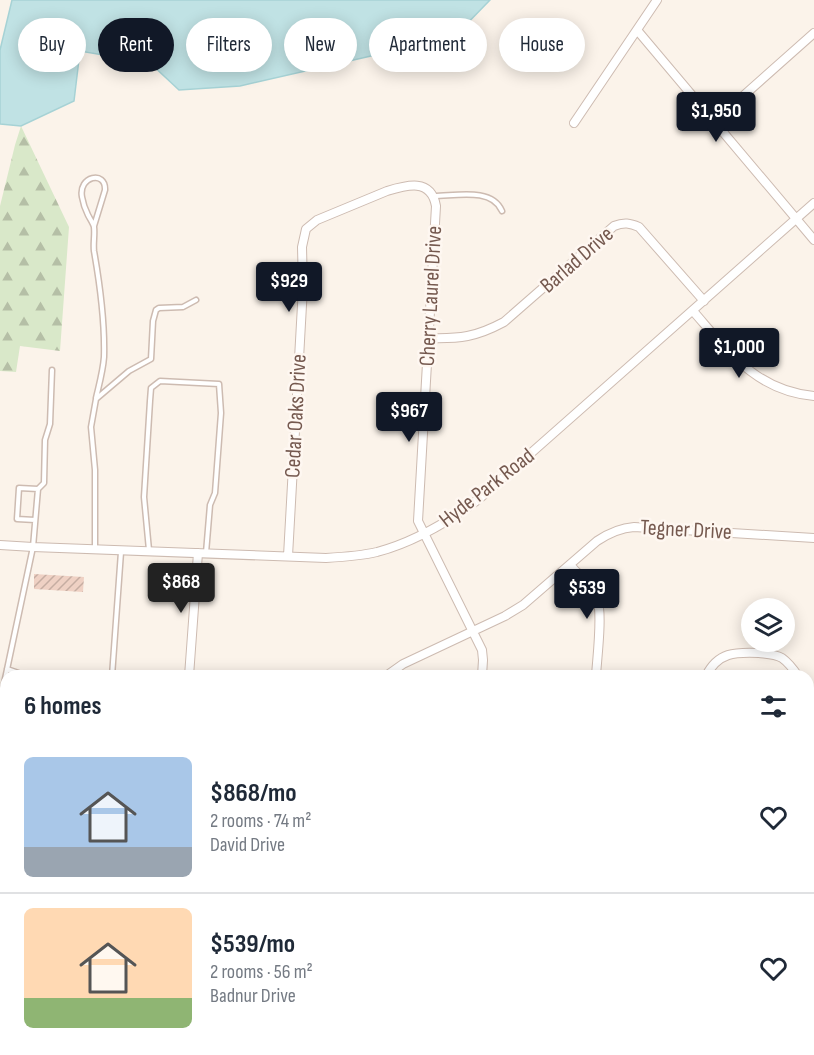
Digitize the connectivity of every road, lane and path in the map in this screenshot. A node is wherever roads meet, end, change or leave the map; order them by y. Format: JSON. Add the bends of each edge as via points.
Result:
{"nodes":[{"id":1,"x":657,"y":0,"type":"edge"},
{"id":2,"x":637,"y":30,"type":"junction"},
{"id":3,"x":814,"y":33,"type":"edge"},
{"id":4,"x":715,"y":121,"type":"junction"},
{"id":5,"x":574,"y":123,"type":"dead end"},
{"id":6,"x":432,"y":193,"type":"junction"},
{"id":7,"x":814,"y":202,"type":"edge"},
{"id":8,"x":502,"y":211,"type":"dead end"},
{"id":9,"x":796,"y":218,"type":"junction"},
{"id":10,"x":94,"y":226,"type":"junction"},
{"id":11,"x":814,"y":240,"type":"edge"},
{"id":12,"x":196,"y":300,"type":"dead end"},
{"id":13,"x":704,"y":301,"type":"junction"},
{"id":14,"x":693,"y":311,"type":"junction"},
{"id":15,"x":428,"y":338,"type":"junction"},
{"id":16,"x":52,"y":370,"type":"dead end"},
{"id":17,"x":814,"y":396,"type":"edge"},
{"id":18,"x":96,"y":399,"type":"junction"},
{"id":19,"x":38,"y":489,"type":"junction"},
{"id":20,"x":35,"y":520,"type":"junction"},
{"id":21,"x":424,"y":535,"type":"junction"},
{"id":22,"x":814,"y":538,"type":"edge"},
{"id":23,"x":0,"y":545,"type":"edge"},
{"id":24,"x":33,"y":547,"type":"junction"},
{"id":25,"x":95,"y":549,"type":"junction"},
{"id":26,"x":121,"y":550,"type":"junction"},
{"id":27,"x":149,"y":551,"type":"junction"},
{"id":28,"x":202,"y":553,"type":"junction"},
{"id":29,"x":288,"y":556,"type":"junction"},
{"id":30,"x":570,"y":565,"type":"junction"},
{"id":31,"x":473,"y":632,"type":"junction"},
{"id":32,"x":7,"y":669,"type":"joint"},
{"id":33,"x":10,"y":670,"type":"edge"},
{"id":34,"x":112,"y":670,"type":"edge"},
{"id":35,"x":190,"y":670,"type":"edge"},
{"id":36,"x":395,"y":670,"type":"edge"},
{"id":37,"x":482,"y":670,"type":"edge"},
{"id":38,"x":596,"y":670,"type":"edge"},
{"id":39,"x":709,"y":670,"type":"edge"},
{"id":40,"x":794,"y":670,"type":"edge"}],
"edges":[{"from":1,"to":2,"type":"street"},
{"from":2,"to":4,"type":"street"},
{"from":2,"to":5,"type":"street"},
{"from":3,"to":4,"type":"street"},
{"from":4,"to":9,"type":"street"},
{"from":6,"to":8,"type":"lane","via":[[483,195],[499,203]]},
{"from":6,"to":15,"type":"street","name":"Cherry Laurel Drive","via":[[436,206]]},
{"from":6,"to":29,"type":"street","name":"Cedar Oaks Drive","via":[[419,186],[387,191],[317,220],[306,230],[302,247]]},
{"from":7,"to":9,"type":"street","name":"Hyde Park Road"},
{"from":9,"to":11,"type":"street"},
{"from":9,"to":13,"type":"street","name":"Hyde Park Road"},
{"from":10,"to":10,"type":"lane","via":[[81,189],[87,180],[98,177],[105,190]]},
{"from":10,"to":18,"type":"lane","via":[[104,357]]},
{"from":12,"to":18,"type":"lane","via":[[183,307],[156,310],[151,359],[129,371]]},
{"from":13,"to":14,"type":"street","name":"Hyde Park Road"},
{"from":13,"to":15,"type":"street","name":"Barlad Drive","via":[[639,227],[622,223],[504,322],[473,336]]},
{"from":14,"to":17,"type":"street","via":[[734,357],[758,377],[783,389]]},
{"from":14,"to":21,"type":"street","name":"Hyde Park Road","via":[[479,499]]},
{"from":15,"to":21,"type":"street","name":"Cherry Laurel Drive","via":[[418,521]]},
{"from":16,"to":19,"type":"lane","via":[[44,483]]},
{"from":18,"to":25,"type":"lane","via":[[91,427]]},
{"from":19,"to":20,"type":"lane"},
{"from":19,"to":20,"type":"lane","via":[[19,488],[17,519]]},
{"from":20,"to":24,"type":"lane"},
{"from":21,"to":29,"type":"street","name":"Hyde Park Road","via":[[377,552],[326,558]]},
{"from":21,"to":31,"type":"street","name":"Cherry Laurel Drive"},
{"from":22,"to":30,"type":"street","name":"Tegner Drive","via":[[623,528],[597,541]]},
{"from":23,"to":24,"type":"street","name":"Hyde Park Road"},
{"from":24,"to":25,"type":"street","name":"Hyde Park Road"},
{"from":24,"to":32,"type":"lane"},
{"from":25,"to":26,"type":"street","name":"Hyde Park Road"},
{"from":26,"to":27,"type":"street","name":"Hyde Park Road"},
{"from":26,"to":34,"type":"lane"},
{"from":27,"to":28,"type":"street","name":"Hyde Park Road"},
{"from":27,"to":28,"type":"lane","via":[[144,496],[151,388],[160,381],[219,384],[221,413],[215,493]]},
{"from":28,"to":29,"type":"street","name":"Hyde Park Road"},
{"from":28,"to":35,"type":"street"},
{"from":30,"to":31,"type":"street","name":"Tegner Drive","via":[[523,605]]},
{"from":30,"to":38,"type":"street","via":[[590,586],[600,608]]},
{"from":31,"to":36,"type":"street","name":"Tegner Drive"},
{"from":31,"to":37,"type":"street","name":"Cherry Laurel Drive","via":[[482,650]]},
{"from":32,"to":33,"type":"lane"},
{"from":39,"to":40,"type":"street","via":[[722,657],[733,653],[770,654]]}]}
